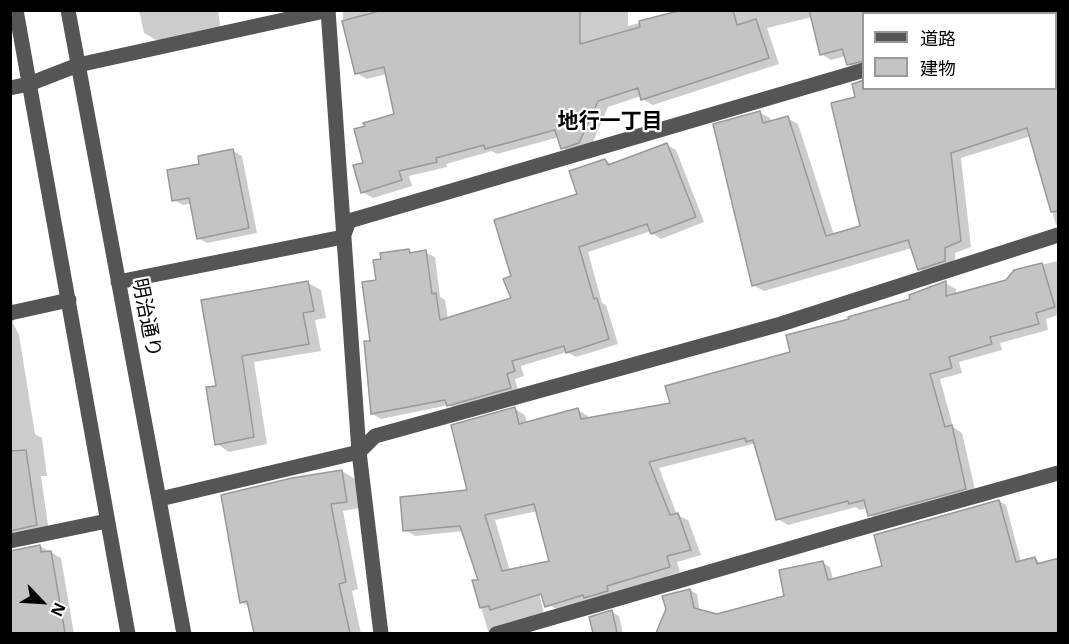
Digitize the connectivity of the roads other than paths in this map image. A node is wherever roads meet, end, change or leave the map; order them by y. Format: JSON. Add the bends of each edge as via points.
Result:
{"nodes":[{"id":1,"x":16,"y":10,"type":"edge"},
{"id":2,"x":68,"y":10,"type":"edge"},
{"id":3,"x":328,"y":11,"type":"edge"},
{"id":4,"x":78,"y":65,"type":"junction"},
{"id":5,"x":862,"y":71,"type":"edge"},
{"id":6,"x":29,"y":84,"type":"junction"},
{"id":7,"x":10,"y":88,"type":"edge"},
{"id":8,"x":1059,"y":235,"type":"edge"},
{"id":9,"x":343,"y":237,"type":"junction"},
{"id":10,"x":118,"y":282,"type":"junction"},
{"id":11,"x":69,"y":300,"type":"junction"},
{"id":12,"x":10,"y":313,"type":"edge"},
{"id":13,"x":359,"y":452,"type":"junction"},
{"id":14,"x":1059,"y":473,"type":"edge"},
{"id":15,"x":160,"y":499,"type":"junction"},
{"id":16,"x":107,"y":521,"type":"junction"},
{"id":17,"x":10,"y":541,"type":"edge"},
{"id":18,"x":128,"y":633,"type":"edge"},
{"id":19,"x":184,"y":633,"type":"edge"},
{"id":20,"x":381,"y":633,"type":"edge"},
{"id":21,"x":496,"y":633,"type":"edge"}],
"edges":[{"from":1,"to":6,"type":"street"},
{"from":2,"to":4,"type":"street","name":"明治通り"},
{"from":3,"to":4,"type":"street"},
{"from":3,"to":9,"type":"street"},
{"from":4,"to":6,"type":"street"},
{"from":4,"to":10,"type":"street","name":"明治通り"},
{"from":5,"to":9,"type":"street","via":[[349,221]]},
{"from":6,"to":7,"type":"street"},
{"from":6,"to":11,"type":"street"},
{"from":8,"to":13,"type":"street","via":[[781,324],[375,436]]},
{"from":9,"to":10,"type":"street"},
{"from":9,"to":13,"type":"street"},
{"from":10,"to":15,"type":"street","name":"明治通り"},
{"from":11,"to":12,"type":"street"},
{"from":11,"to":16,"type":"street"},
{"from":13,"to":15,"type":"street"},
{"from":13,"to":20,"type":"street"},
{"from":14,"to":21,"type":"street"},
{"from":15,"to":19,"type":"street","name":"明治通り"},
{"from":16,"to":17,"type":"street"},
{"from":16,"to":18,"type":"street"}]}
